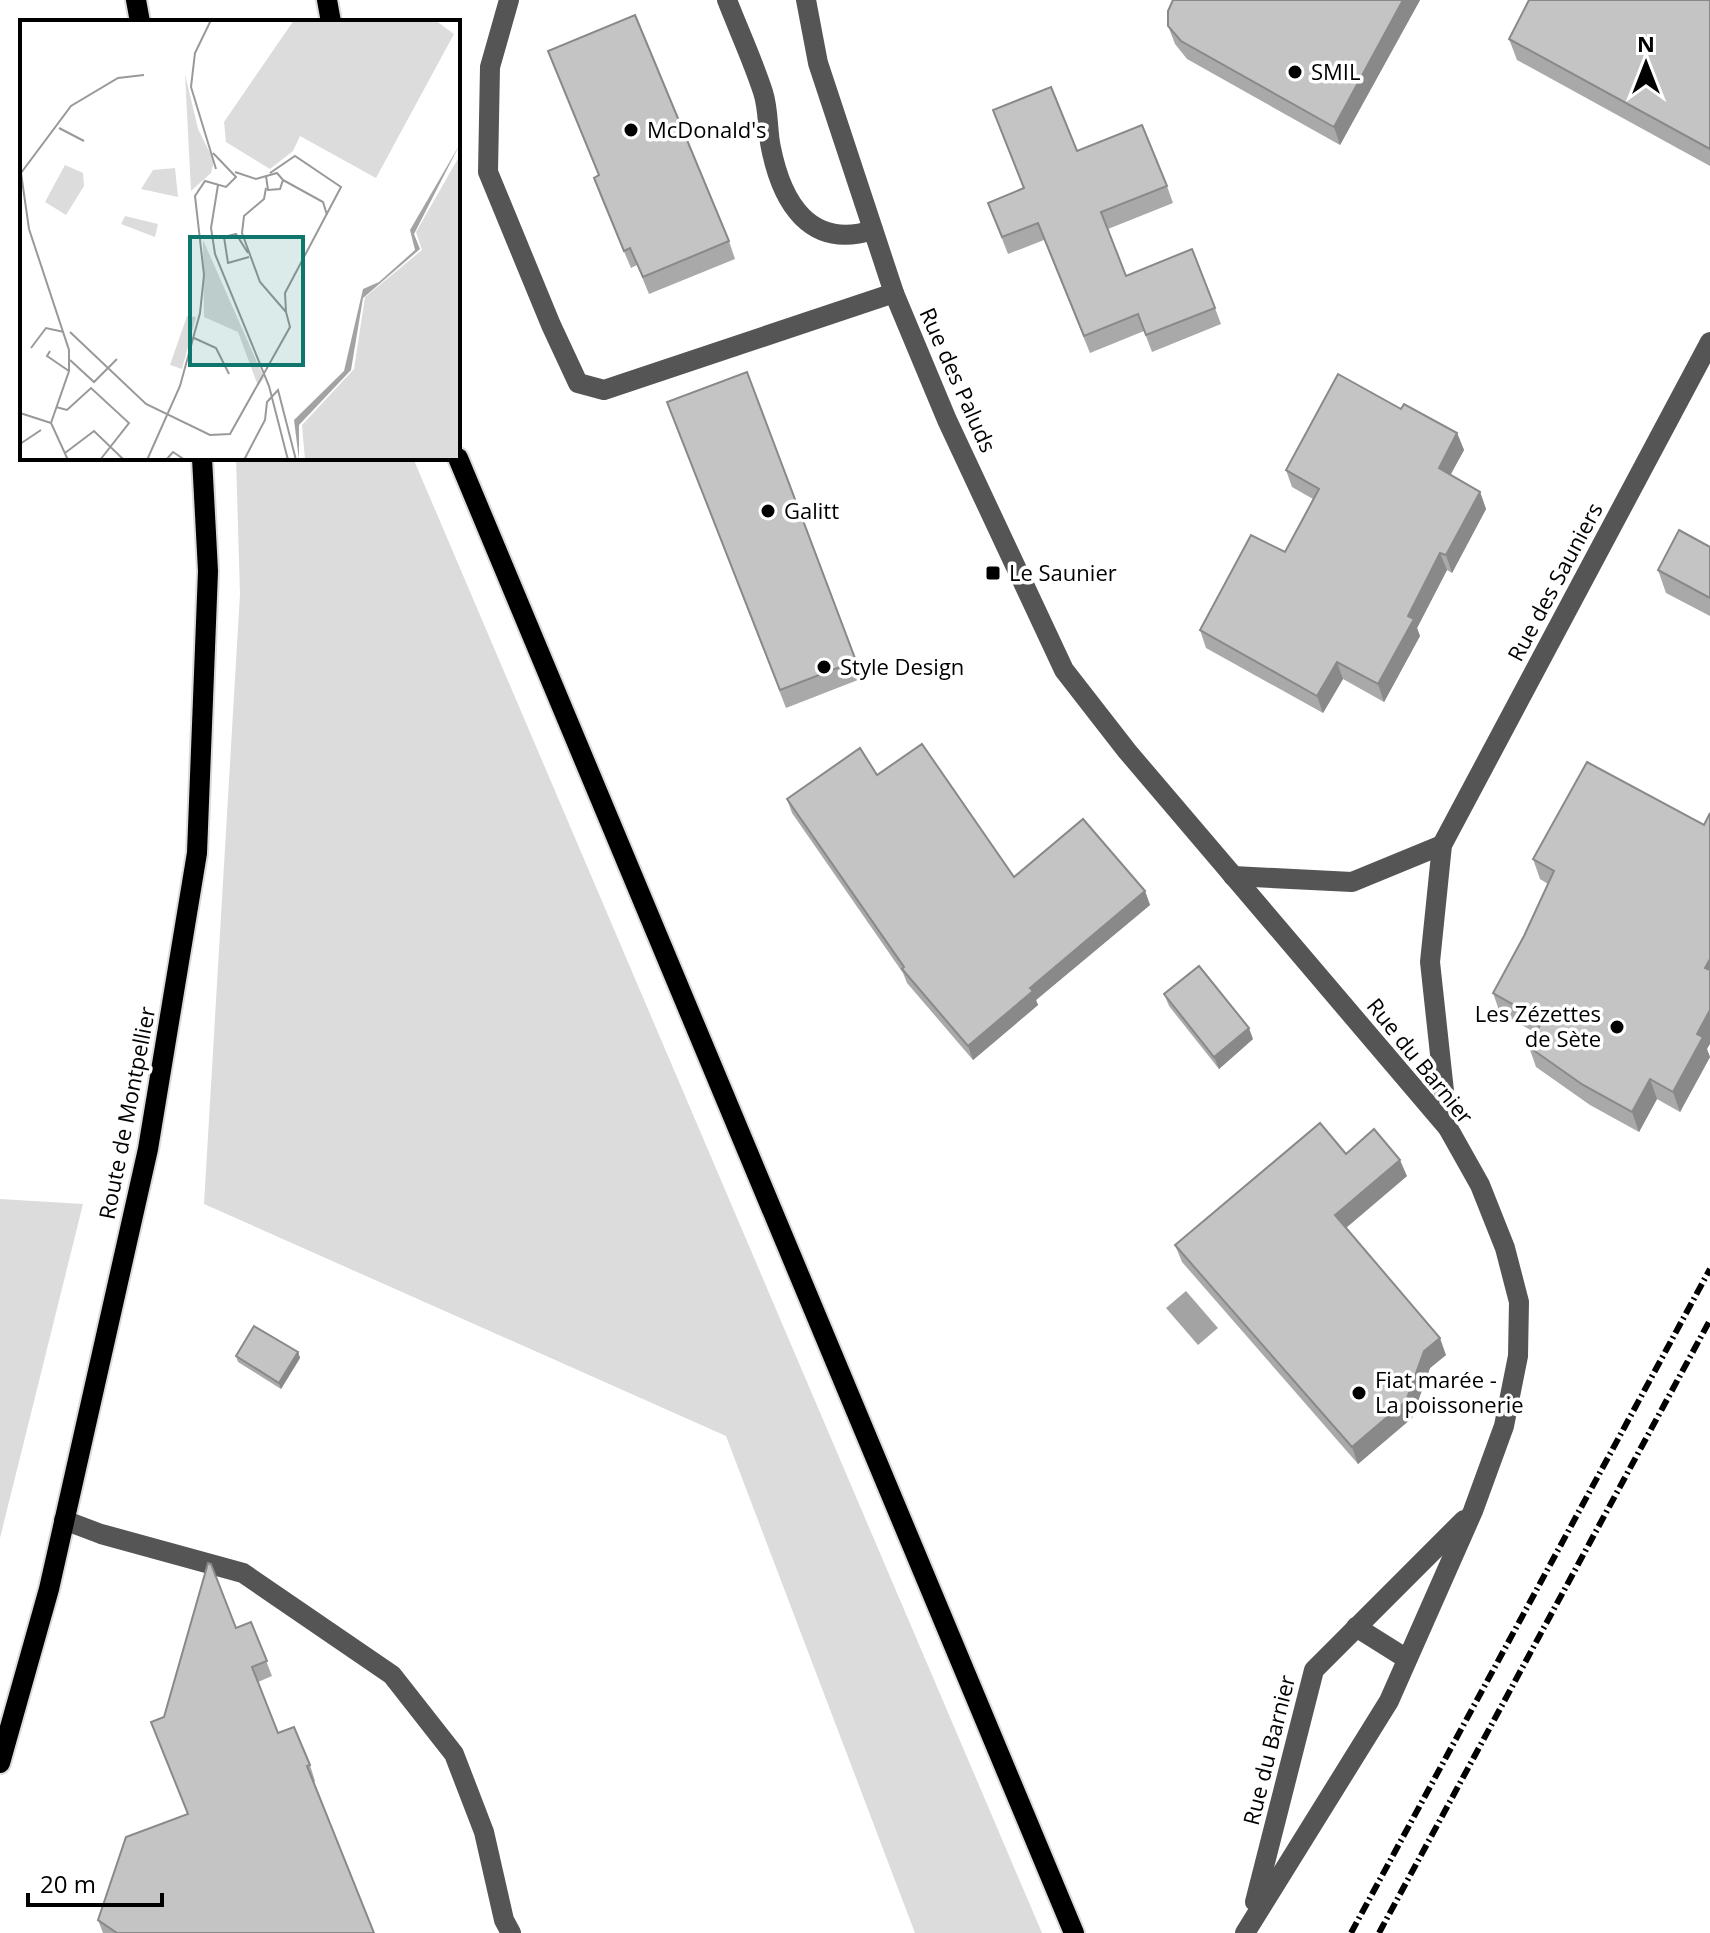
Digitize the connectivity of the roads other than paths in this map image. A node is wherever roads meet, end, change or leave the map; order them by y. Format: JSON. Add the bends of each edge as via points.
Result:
{"nodes":[{"id":1,"x":136,"y":0,"type":"edge"},
{"id":2,"x":327,"y":0,"type":"edge"},
{"id":3,"x":509,"y":0,"type":"edge"},
{"id":4,"x":727,"y":0,"type":"edge"},
{"id":5,"x":806,"y":0,"type":"edge"},
{"id":6,"x":140,"y":20,"type":"edge"},
{"id":7,"x":331,"y":20,"type":"edge"},
{"id":8,"x":873,"y":230,"type":"junction"},
{"id":9,"x":894,"y":293,"type":"junction"},
{"id":10,"x":1710,"y":342,"type":"edge"},
{"id":11,"x":202,"y":460,"type":"edge"},
{"id":12,"x":459,"y":460,"type":"edge"},
{"id":13,"x":1127,"y":751,"type":"joint"},
{"id":14,"x":1442,"y":845,"type":"junction"},
{"id":15,"x":1233,"y":876,"type":"junction"},
{"id":16,"x":1448,"y":1128,"type":"junction"},
{"id":17,"x":1473,"y":1511,"type":"junction"},
{"id":18,"x":64,"y":1520,"type":"junction"},
{"id":19,"x":1356,"y":1627,"type":"junction"},
{"id":20,"x":1407,"y":1659,"type":"junction"},
{"id":21,"x":0,"y":1763,"type":"edge"},
{"id":22,"x":1248,"y":1927,"type":"edge"},
{"id":23,"x":511,"y":1933,"type":"edge"},
{"id":24,"x":1074,"y":1933,"type":"edge"}],
"edges":[{"from":1,"to":6,"type":"main road"},
{"from":2,"to":7,"type":"main road"},
{"from":3,"to":9,"type":"street","via":[[490,67],[488,172],[578,383],[604,390]]},
{"from":4,"to":8,"type":"street","via":[[764,96],[771,149],[793,210],[825,233],[852,237]]},
{"from":5,"to":8,"type":"street","name":"Rue des Paluds","via":[[818,63]]},
{"from":8,"to":9,"type":"street","name":"Rue des Paluds"},
{"from":9,"to":13,"type":"street","name":"Rue des Paluds","via":[[1064,670]]},
{"from":10,"to":14,"type":"street","name":"Rue des Sauniers"},
{"from":11,"to":18,"type":"main road","name":"Route de Montpellier","via":[[208,571],[197,853],[148,1149]]},
{"from":12,"to":24,"type":"main road"},
{"from":13,"to":15,"type":"street","name":"Rue du Barnier"},
{"from":14,"to":15,"type":"street","via":[[1352,882]]},
{"from":14,"to":16,"type":"street","name":"Rue des Sauniers","via":[[1430,962]]},
{"from":15,"to":16,"type":"street","name":"Rue du Barnier"},
{"from":16,"to":17,"type":"street","name":"Rue du Barnier","via":[[1480,1185],[1519,1302],[1518,1356],[1504,1426]]},
{"from":17,"to":19,"type":"street","name":"Rue du Barnier"},
{"from":17,"to":20,"type":"street","name":"Rue du Barnier"},
{"from":18,"to":21,"type":"main road","name":"Route de Montpellier"},
{"from":18,"to":23,"type":"street","via":[[243,1573],[392,1675],[454,1754],[484,1832]]},
{"from":19,"to":20,"type":"street"},
{"from":19,"to":22,"type":"street","name":"Rue du Barnier","via":[[1314,1670]]},
{"from":20,"to":22,"type":"street","name":"Rue du Barnier","via":[[1389,1701]]}]}
